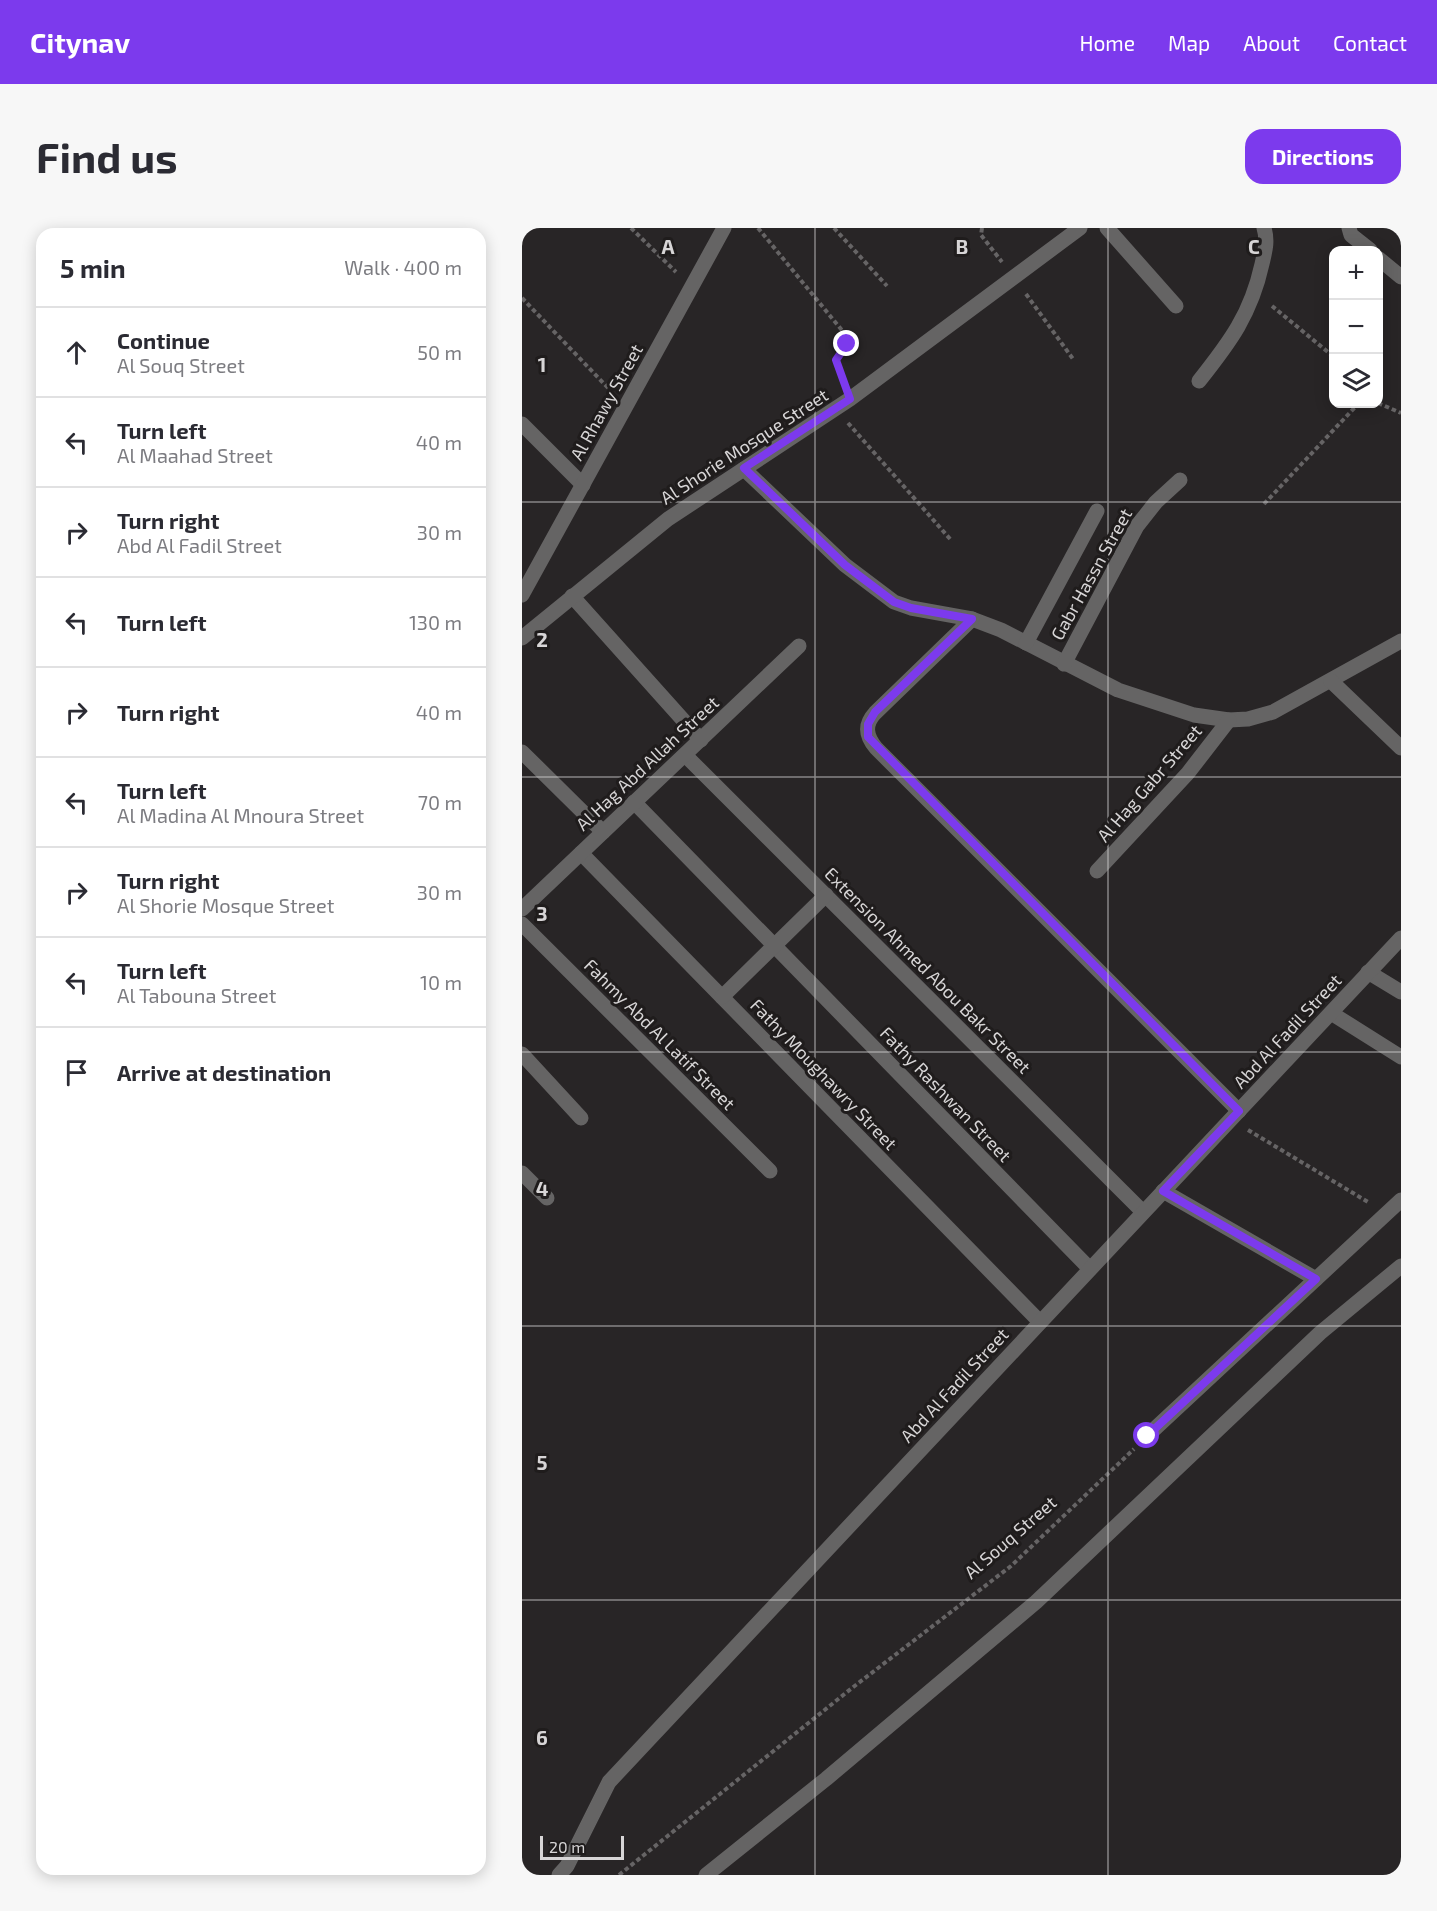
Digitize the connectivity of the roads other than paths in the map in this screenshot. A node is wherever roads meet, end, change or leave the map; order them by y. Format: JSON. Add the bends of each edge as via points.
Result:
{"nodes":[{"id":1,"x":724,"y":228,"type":"edge"},
{"id":2,"x":1080,"y":228,"type":"edge"},
{"id":3,"x":1107,"y":228,"type":"edge"},
{"id":4,"x":1264,"y":228,"type":"edge"},
{"id":5,"x":1353,"y":230,"type":"edge"},
{"id":6,"x":1367,"y":246,"type":"edge"},
{"id":7,"x":1383,"y":262,"type":"edge"},
{"id":8,"x":1401,"y":277,"type":"edge"},
{"id":9,"x":1176,"y":306,"type":"dead end"},
{"id":10,"x":1199,"y":381,"type":"dead end"},
{"id":11,"x":522,"y":424,"type":"edge"},
{"id":12,"x":744,"y":468,"type":"junction"},
{"id":13,"x":1180,"y":480,"type":"dead end"},
{"id":14,"x":583,"y":485,"type":"junction"},
{"id":15,"x":1096,"y":511,"type":"dead end"},
{"id":16,"x":522,"y":593,"type":"edge"},
{"id":17,"x":572,"y":596,"type":"junction"},
{"id":18,"x":972,"y":619,"type":"junction"},
{"id":19,"x":522,"y":638,"type":"edge"},
{"id":20,"x":1401,"y":641,"type":"edge"},
{"id":21,"x":1026,"y":643,"type":"junction"},
{"id":22,"x":800,"y":646,"type":"dead end"},
{"id":23,"x":1064,"y":664,"type":"junction"},
{"id":24,"x":1331,"y":681,"type":"junction"},
{"id":25,"x":1228,"y":720,"type":"junction"},
{"id":26,"x":700,"y":740,"type":"junction"},
{"id":27,"x":1401,"y":748,"type":"edge"},
{"id":28,"x":522,"y":752,"type":"edge"},
{"id":29,"x":685,"y":754,"type":"junction"},
{"id":30,"x":634,"y":802,"type":"junction"},
{"id":31,"x":603,"y":832,"type":"junction"},
{"id":32,"x":581,"y":853,"type":"junction"},
{"id":33,"x":1097,"y":871,"type":"dead end"},
{"id":34,"x":826,"y":895,"type":"junction"},
{"id":35,"x":522,"y":909,"type":"edge"},
{"id":36,"x":522,"y":924,"type":"edge"},
{"id":37,"x":1401,"y":938,"type":"edge"},
{"id":38,"x":774,"y":946,"type":"junction"},
{"id":39,"x":1368,"y":972,"type":"junction"},
{"id":40,"x":1401,"y":992,"type":"edge"},
{"id":41,"x":722,"y":997,"type":"junction"},
{"id":42,"x":1331,"y":1012,"type":"junction"},
{"id":43,"x":522,"y":1054,"type":"edge"},
{"id":44,"x":1401,"y":1057,"type":"edge"},
{"id":45,"x":1235,"y":1115,"type":"junction"},
{"id":46,"x":581,"y":1118,"type":"dead end"},
{"id":47,"x":770,"y":1171,"type":"dead end"},
{"id":48,"x":522,"y":1173,"type":"edge"},
{"id":49,"x":1163,"y":1191,"type":"junction"},
{"id":50,"x":547,"y":1198,"type":"dead end"},
{"id":51,"x":1401,"y":1200,"type":"edge"},
{"id":52,"x":1143,"y":1212,"type":"junction"},
{"id":53,"x":1401,"y":1266,"type":"edge"},
{"id":54,"x":1090,"y":1269,"type":"junction"},
{"id":55,"x":1316,"y":1279,"type":"junction"},
{"id":56,"x":1040,"y":1322,"type":"junction"},
{"id":57,"x":1147,"y":1436,"type":"road end"},
{"id":58,"x":559,"y":1875,"type":"edge"},
{"id":59,"x":706,"y":1875,"type":"edge"}],
"edges":[{"from":1,"to":14,"type":"street","name":"Al Rhawy Street"},
{"from":2,"to":12,"type":"street","name":"Al Shorie Mosque Street","via":[[850,399]]},
{"from":3,"to":9,"type":"street"},
{"from":4,"to":10,"type":"street","via":[[1268,241],[1255,293],[1234,336]]},
{"from":5,"to":6,"type":"street"},
{"from":7,"to":8,"type":"street"},
{"from":11,"to":14,"type":"street"},
{"from":12,"to":17,"type":"street","name":"Al Shorie Mosque Street","via":[[668,519]]},
{"from":12,"to":18,"type":"street","via":[[845,565],[880,592],[911,608]]},
{"from":13,"to":23,"type":"street","name":"Gabr Hassn Street","via":[[1137,526]]},
{"from":14,"to":16,"type":"street","name":"Al Rhawy Street"},
{"from":15,"to":21,"type":"street"},
{"from":17,"to":19,"type":"street","name":"Al Shorie Mosque Street"},
{"from":17,"to":26,"type":"street"},
{"from":18,"to":21,"type":"street"},
{"from":18,"to":45,"type":"street","via":[[875,712],[868,724],[868,737]]},
{"from":20,"to":24,"type":"street"},
{"from":21,"to":23,"type":"street"},
{"from":22,"to":26,"type":"street","name":"Al Hag Abd Allah Street"},
{"from":23,"to":25,"type":"street","via":[[1118,690],[1194,715]]},
{"from":24,"to":25,"type":"street","via":[[1273,712]]},
{"from":24,"to":27,"type":"street"},
{"from":25,"to":33,"type":"street","name":"Al Hag Gabr Street","via":[[1188,772]]},
{"from":26,"to":29,"type":"street","name":"Al Hag Abd Allah Street"},
{"from":28,"to":31,"type":"street"},
{"from":29,"to":30,"type":"street","name":"Al Hag Abd Allah Street"},
{"from":29,"to":34,"type":"street","name":"Extension Ahmed Abou Bakr Street"},
{"from":30,"to":31,"type":"street","name":"Al Hag Abd Allah Street"},
{"from":30,"to":38,"type":"street","name":"Fathy Rashwan Street"},
{"from":31,"to":32,"type":"street","name":"Al Hag Abd Allah Street"},
{"from":32,"to":35,"type":"street","name":"Al Hag Abd Allah Street"},
{"from":32,"to":41,"type":"street","name":"Fathy Moughawry Street"},
{"from":34,"to":38,"type":"street"},
{"from":34,"to":52,"type":"street","name":"Extension Ahmed Abou Bakr Street"},
{"from":36,"to":47,"type":"street","name":"Fahmy Abd Al Latif Street"},
{"from":37,"to":39,"type":"street","name":"Abd Al Fadil Street"},
{"from":38,"to":41,"type":"street"},
{"from":38,"to":54,"type":"street","name":"Fathy Rashwan Street"},
{"from":39,"to":40,"type":"street"},
{"from":39,"to":42,"type":"street","name":"Abd Al Fadil Street"},
{"from":41,"to":56,"type":"street","name":"Fathy Moughawry Street"},
{"from":42,"to":44,"type":"street"},
{"from":42,"to":45,"type":"street","name":"Abd Al Fadil Street"},
{"from":43,"to":46,"type":"street"},
{"from":45,"to":49,"type":"street","name":"Abd Al Fadil Street"},
{"from":48,"to":50,"type":"street"},
{"from":49,"to":52,"type":"street","name":"Abd Al Fadil Street"},
{"from":49,"to":55,"type":"street"},
{"from":51,"to":55,"type":"street"},
{"from":52,"to":54,"type":"street","name":"Abd Al Fadil Street"},
{"from":53,"to":59,"type":"street","via":[[1320,1333],[1027,1610]]},
{"from":54,"to":56,"type":"street","name":"Abd Al Fadil Street"},
{"from":55,"to":57,"type":"street"},
{"from":56,"to":58,"type":"street","name":"Abd Al Fadil Street","via":[[609,1782]]}]}
